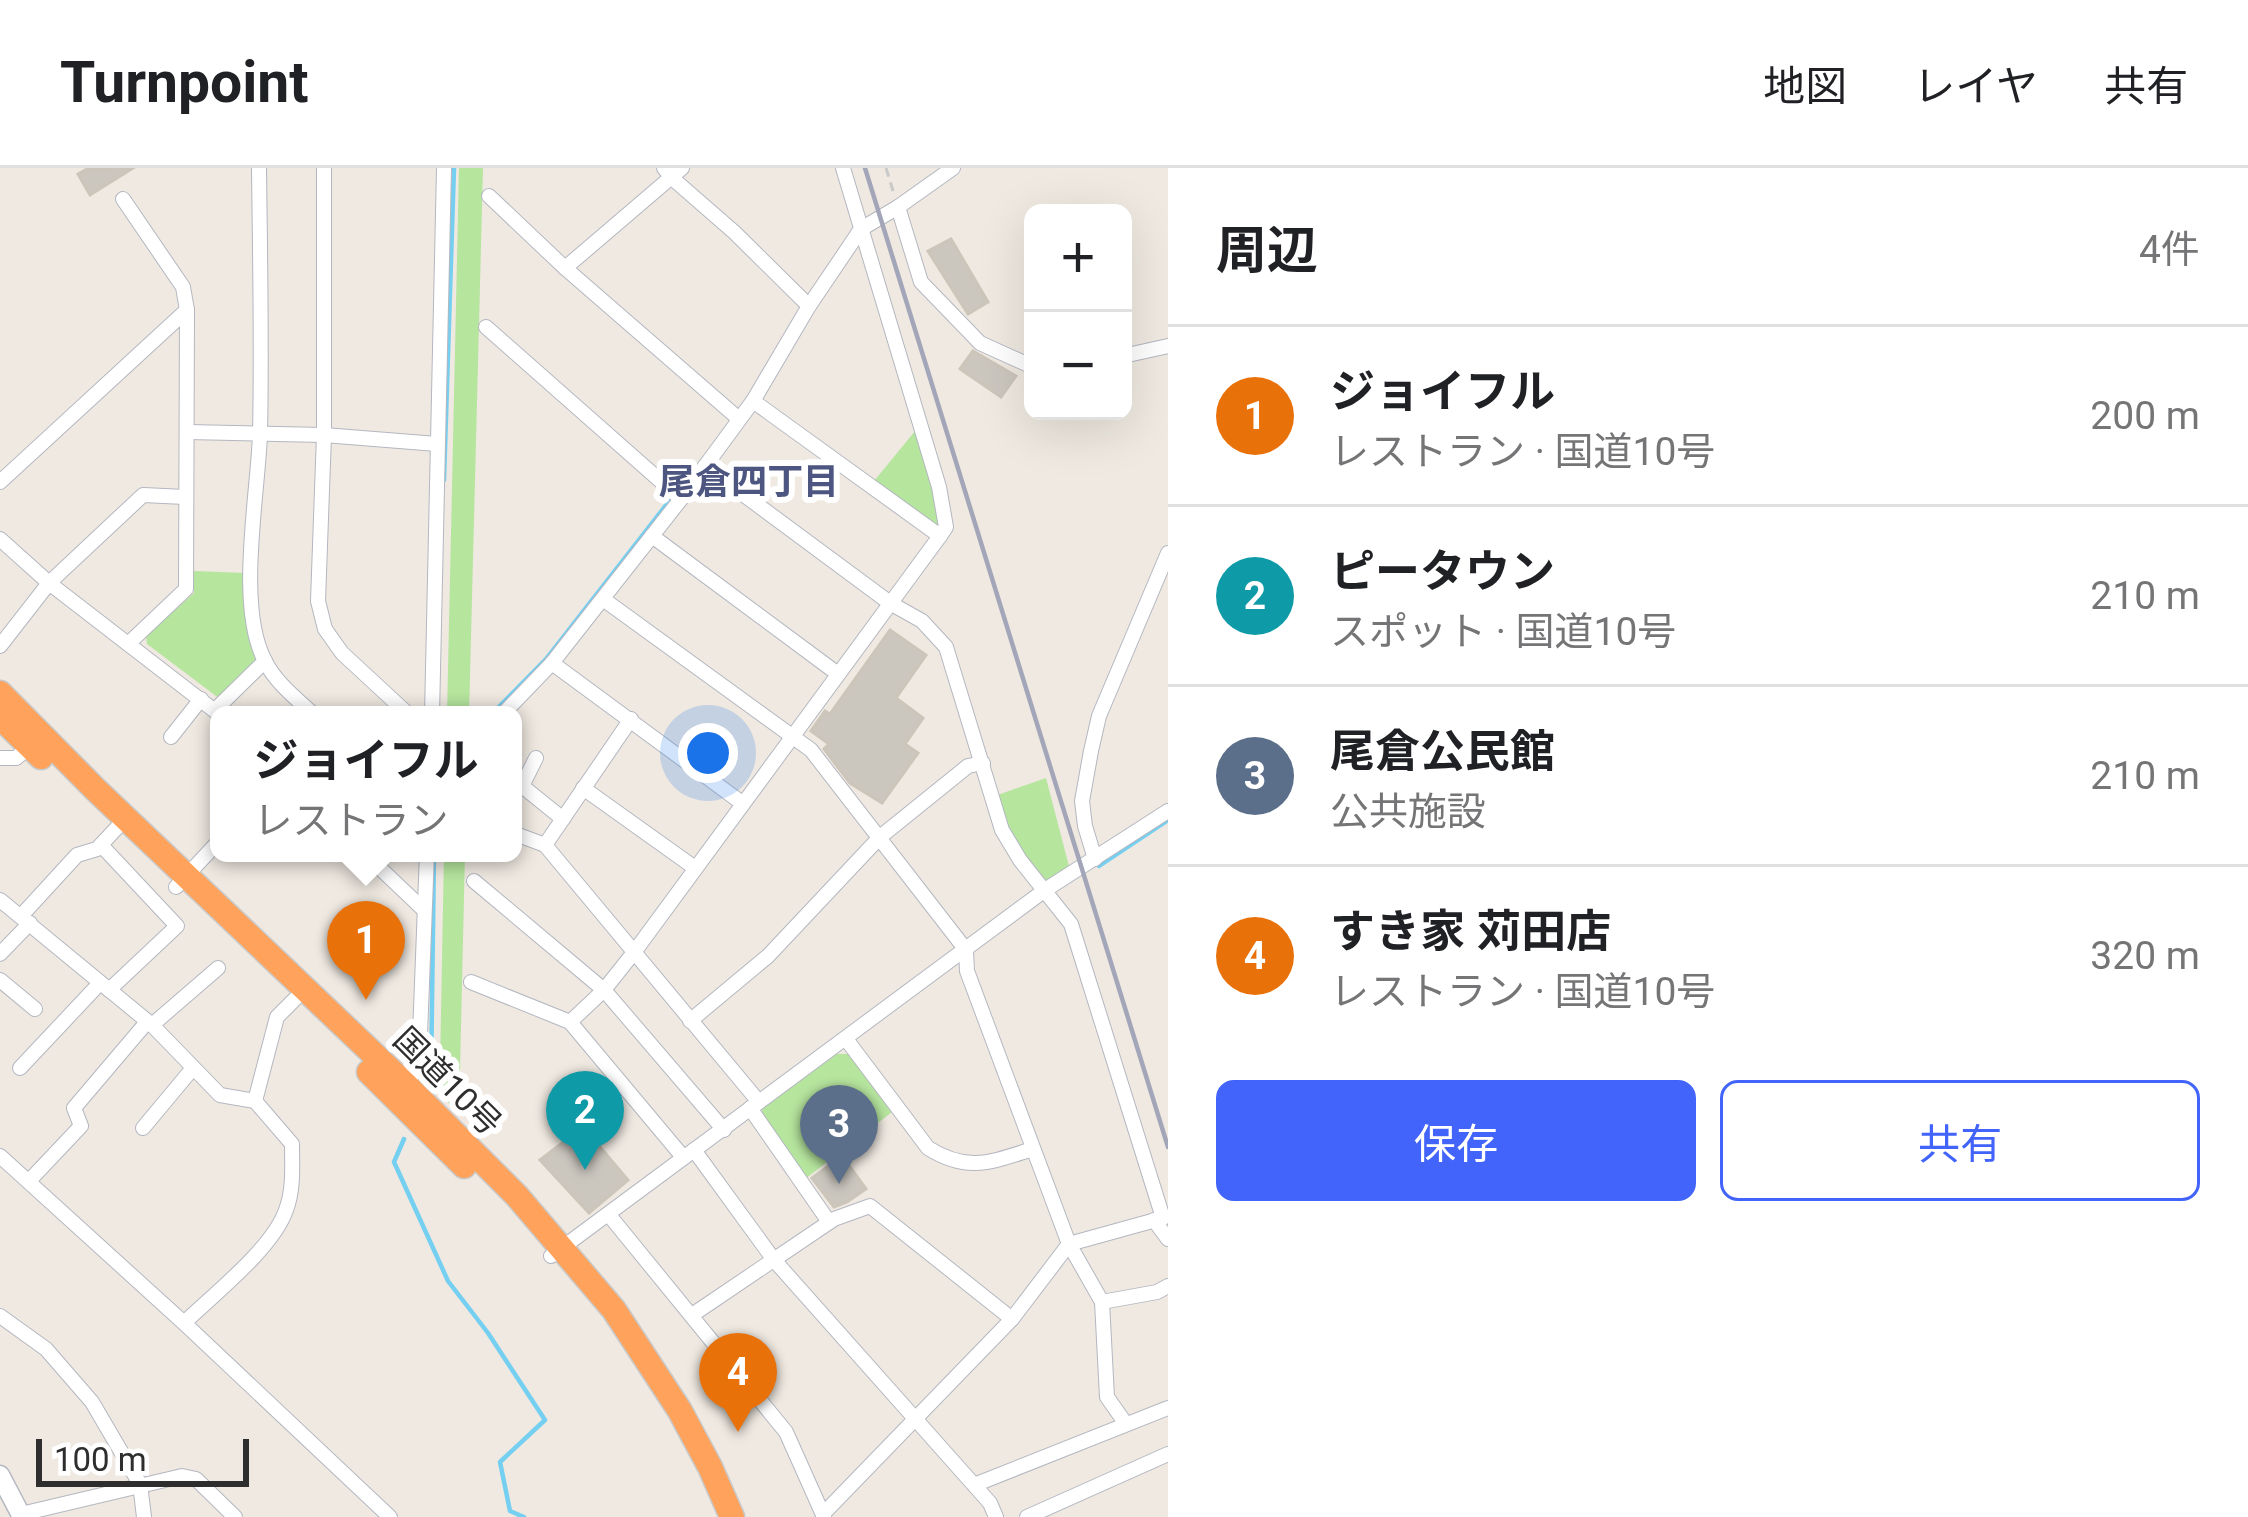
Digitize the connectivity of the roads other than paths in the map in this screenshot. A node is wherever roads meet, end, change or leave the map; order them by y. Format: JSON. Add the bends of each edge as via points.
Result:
{"nodes":[{"id":1,"x":260,"y":168,"type":"edge"},
{"id":2,"x":324,"y":168,"type":"edge"},
{"id":3,"x":444,"y":168,"type":"edge"},
{"id":4,"x":843,"y":168,"type":"edge"},
{"id":5,"x":952,"y":168,"type":"edge"},
{"id":6,"x":672,"y":171,"type":"edge"},
{"id":7,"x":489,"y":196,"type":"dead end"},
{"id":8,"x":123,"y":199,"type":"dead end"},
{"id":9,"x":898,"y":207,"type":"junction"},
{"id":10,"x":861,"y":229,"type":"junction"},
{"id":11,"x":566,"y":268,"type":"junction"},
{"id":12,"x":809,"y":306,"type":"junction"},
{"id":13,"x":187,"y":310,"type":"junction"},
{"id":14,"x":486,"y":327,"type":"dead end"},
{"id":15,"x":1168,"y":346,"type":"edge"},
{"id":16,"x":1132,"y":354,"type":"edge"},
{"id":17,"x":1024,"y":363,"type":"edge"},
{"id":18,"x":753,"y":400,"type":"junction"},
{"id":19,"x":739,"y":419,"type":"junction"},
{"id":20,"x":188,"y":432,"type":"junction"},
{"id":21,"x":260,"y":434,"type":"junction"},
{"id":22,"x":324,"y":435,"type":"junction"},
{"id":23,"x":437,"y":445,"type":"junction"},
{"id":24,"x":705,"y":466,"type":"junction"},
{"id":25,"x":0,"y":482,"type":"edge"},
{"id":26,"x":185,"y":497,"type":"junction"},
{"id":27,"x":681,"y":499,"type":"junction"},
{"id":28,"x":652,"y":536,"type":"junction"},
{"id":29,"x":940,"y":536,"type":"junction"},
{"id":30,"x":0,"y":539,"type":"edge"},
{"id":31,"x":1168,"y":553,"type":"edge"},
{"id":32,"x":49,"y":583,"type":"junction"},
{"id":33,"x":603,"y":599,"type":"junction"},
{"id":34,"x":890,"y":603,"type":"junction"},
{"id":35,"x":128,"y":644,"type":"junction"},
{"id":36,"x":0,"y":646,"type":"edge"},
{"id":37,"x":265,"y":661,"type":"junction"},
{"id":38,"x":552,"y":663,"type":"junction"},
{"id":39,"x":838,"y":674,"type":"junction"},
{"id":40,"x":0,"y":694,"type":"edge"},
{"id":41,"x":201,"y":699,"type":"junction"},
{"id":42,"x":210,"y":706,"type":"edge"},
{"id":43,"x":224,"y":706,"type":"edge"},
{"id":44,"x":304,"y":706,"type":"edge"},
{"id":45,"x":399,"y":706,"type":"edge"},
{"id":46,"x":432,"y":706,"type":"edge"},
{"id":47,"x":511,"y":706,"type":"edge"},
{"id":48,"x":0,"y":717,"type":"edge"},
{"id":49,"x":631,"y":719,"type":"junction"},
{"id":50,"x":171,"y":737,"type":"dead end"},
{"id":51,"x":792,"y":737,"type":"junction"},
{"id":52,"x":36,"y":741,"type":"junction"},
{"id":53,"x":0,"y":758,"type":"edge"},
{"id":54,"x":536,"y":758,"type":"dead end"},
{"id":55,"x":983,"y":763,"type":"junction"},
{"id":56,"x":583,"y":788,"type":"junction"},
{"id":57,"x":742,"y":803,"type":"junction"},
{"id":58,"x":1168,"y":812,"type":"edge"},
{"id":59,"x":563,"y":819,"type":"junction"},
{"id":60,"x":114,"y":831,"type":"junction"},
{"id":61,"x":522,"y":836,"type":"edge"},
{"id":62,"x":880,"y":837,"type":"junction"},
{"id":63,"x":545,"y":845,"type":"junction"},
{"id":64,"x":210,"y":851,"type":"edge"},
{"id":65,"x":1095,"y":859,"type":"junction"},
{"id":66,"x":373,"y":862,"type":"edge"},
{"id":67,"x":427,"y":862,"type":"edge"},
{"id":68,"x":695,"y":868,"type":"junction"},
{"id":69,"x":181,"y":881,"type":"junction"},
{"id":70,"x":475,"y":881,"type":"dead end"},
{"id":71,"x":1045,"y":890,"type":"junction"},
{"id":72,"x":0,"y":899,"type":"edge"},
{"id":73,"x":424,"y":910,"type":"junction"},
{"id":74,"x":26,"y":919,"type":"junction"},
{"id":75,"x":967,"y":950,"type":"junction"},
{"id":76,"x":635,"y":951,"type":"junction"},
{"id":77,"x":0,"y":955,"type":"edge"},
{"id":78,"x":218,"y":968,"type":"dead end"},
{"id":79,"x":0,"y":980,"type":"edge"},
{"id":80,"x":471,"y":982,"type":"dead end"},
{"id":81,"x":104,"y":987,"type":"junction"},
{"id":82,"x":604,"y":990,"type":"junction"},
{"id":83,"x":295,"y":999,"type":"junction"},
{"id":84,"x":35,"y":1009,"type":"dead end"},
{"id":85,"x":689,"y":1021,"type":"junction"},
{"id":86,"x":569,"y":1022,"type":"junction"},
{"id":87,"x":150,"y":1023,"type":"junction"},
{"id":88,"x":846,"y":1039,"type":"junction"},
{"id":89,"x":20,"y":1068,"type":"dead end"},
{"id":90,"x":193,"y":1068,"type":"junction"},
{"id":91,"x":407,"y":1098,"type":"junction"},
{"id":92,"x":255,"y":1101,"type":"junction"},
{"id":93,"x":755,"y":1105,"type":"junction"},
{"id":94,"x":143,"y":1128,"type":"dead end"},
{"id":95,"x":724,"y":1130,"type":"junction"},
{"id":96,"x":1033,"y":1149,"type":"junction"},
{"id":97,"x":689,"y":1154,"type":"junction"},
{"id":98,"x":0,"y":1156,"type":"edge"},
{"id":99,"x":29,"y":1180,"type":"junction"},
{"id":100,"x":609,"y":1215,"type":"junction"},
{"id":101,"x":1154,"y":1220,"type":"junction"},
{"id":102,"x":829,"y":1222,"type":"junction"},
{"id":103,"x":1168,"y":1239,"type":"edge"},
{"id":104,"x":1069,"y":1244,"type":"junction"},
{"id":105,"x":557,"y":1252,"type":"junction"},
{"id":106,"x":774,"y":1260,"type":"junction"},
{"id":107,"x":1168,"y":1286,"type":"edge"},
{"id":108,"x":1102,"y":1302,"type":"junction"},
{"id":109,"x":692,"y":1315,"type":"junction"},
{"id":110,"x":0,"y":1316,"type":"edge"},
{"id":111,"x":1012,"y":1318,"type":"junction"},
{"id":112,"x":184,"y":1323,"type":"junction"},
{"id":113,"x":1168,"y":1408,"type":"edge"},
{"id":114,"x":915,"y":1419,"type":"junction"},
{"id":115,"x":1126,"y":1424,"type":"junction"},
{"id":116,"x":1168,"y":1454,"type":"edge"},
{"id":117,"x":0,"y":1475,"type":"edge"},
{"id":118,"x":140,"y":1484,"type":"junction"},
{"id":119,"x":974,"y":1485,"type":"junction"},
{"id":120,"x":824,"y":1515,"type":"edge"},
{"id":121,"x":21,"y":1516,"type":"edge"},
{"id":122,"x":144,"y":1517,"type":"edge"},
{"id":123,"x":235,"y":1517,"type":"edge"},
{"id":124,"x":390,"y":1517,"type":"edge"},
{"id":125,"x":714,"y":1517,"type":"edge"},
{"id":126,"x":732,"y":1517,"type":"edge"},
{"id":127,"x":996,"y":1517,"type":"edge"},
{"id":128,"x":1027,"y":1517,"type":"edge"}],
"edges":[{"from":1,"to":21,"type":"street"},
{"from":2,"to":22,"type":"street"},
{"from":3,"to":23,"type":"street"},
{"from":4,"to":10,"type":"street"},
{"from":5,"to":9,"type":"street"},
{"from":6,"to":11,"type":"street"},
{"from":6,"to":12,"type":"street"},
{"from":7,"to":11,"type":"street"},
{"from":8,"to":13,"type":"street","via":[[183,287]]},
{"from":9,"to":10,"type":"street"},
{"from":9,"to":17,"type":"street","via":[[922,282],[980,343]]},
{"from":10,"to":12,"type":"street"},
{"from":10,"to":29,"type":"street","via":[[939,487],[946,527]]},
{"from":11,"to":19,"type":"street"},
{"from":12,"to":18,"type":"street"},
{"from":13,"to":20,"type":"street"},
{"from":13,"to":25,"type":"street"},
{"from":14,"to":27,"type":"street"},
{"from":15,"to":16,"type":"street"},
{"from":18,"to":19,"type":"street"},
{"from":18,"to":29,"type":"street"},
{"from":19,"to":24,"type":"street"},
{"from":20,"to":21,"type":"street"},
{"from":20,"to":26,"type":"street"},
{"from":21,"to":22,"type":"street"},
{"from":21,"to":37,"type":"street","via":[[251,576]]},
{"from":22,"to":23,"type":"street"},
{"from":22,"to":45,"type":"street","via":[[318,601],[325,629]]},
{"from":23,"to":46,"type":"street"},
{"from":24,"to":27,"type":"street"},
{"from":24,"to":34,"type":"street"},
{"from":26,"to":32,"type":"street","via":[[143,495]]},
{"from":26,"to":35,"type":"street","via":[[186,589]]},
{"from":27,"to":28,"type":"street"},
{"from":28,"to":33,"type":"street"},
{"from":28,"to":39,"type":"street"},
{"from":29,"to":34,"type":"street"},
{"from":30,"to":32,"type":"street"},
{"from":31,"to":65,"type":"street","via":[[1090,752],[1082,801]]},
{"from":32,"to":35,"type":"street"},
{"from":32,"to":36,"type":"street"},
{"from":33,"to":38,"type":"street"},
{"from":33,"to":51,"type":"street"},
{"from":34,"to":39,"type":"street"},
{"from":34,"to":55,"type":"street","via":[[946,647]]},
{"from":35,"to":41,"type":"street"},
{"from":37,"to":43,"type":"street"},
{"from":37,"to":44,"type":"street"},
{"from":38,"to":47,"type":"street"},
{"from":38,"to":49,"type":"street"},
{"from":39,"to":51,"type":"street"},
{"from":40,"to":52,"type":"highway","name":"国道10号"},
{"from":41,"to":42,"type":"street"},
{"from":41,"to":50,"type":"street"},
{"from":48,"to":52,"type":"highway","name":"国道10号"},
{"from":49,"to":56,"type":"street"},
{"from":49,"to":57,"type":"street"},
{"from":51,"to":57,"type":"street"},
{"from":51,"to":62,"type":"street"},
{"from":52,"to":53,"type":"street","via":[[16,758]]},
{"from":52,"to":60,"type":"highway","name":"国道10号"},
{"from":54,"to":59,"type":"street","via":[[522,786]]},
{"from":55,"to":62,"type":"street","via":[[968,766]]},
{"from":55,"to":71,"type":"street","via":[[1002,830]]},
{"from":56,"to":59,"type":"street"},
{"from":56,"to":68,"type":"street"},
{"from":57,"to":68,"type":"street"},
{"from":58,"to":65,"type":"street"},
{"from":59,"to":63,"type":"street"},
{"from":60,"to":69,"type":"highway","name":"国道10号"},
{"from":60,"to":74,"type":"street","via":[[77,855]]},
{"from":60,"to":81,"type":"street","via":[[177,926]]},
{"from":61,"to":63,"type":"street"},
{"from":62,"to":75,"type":"street"},
{"from":62,"to":85,"type":"street","via":[[769,956]]},
{"from":63,"to":76,"type":"street"},
{"from":64,"to":69,"type":"street"},
{"from":65,"to":71,"type":"street"},
{"from":66,"to":73,"type":"street"},
{"from":67,"to":73,"type":"street"},
{"from":68,"to":76,"type":"street"},
{"from":69,"to":83,"type":"highway","name":"国道10号"},
{"from":69,"to":91,"type":"highway","name":"国道10号"},
{"from":70,"to":82,"type":"street"},
{"from":71,"to":75,"type":"street"},
{"from":71,"to":101,"type":"street","via":[[1070,924],[1162,1218]]},
{"from":72,"to":74,"type":"street"},
{"from":73,"to":91,"type":"street","via":[[419,1061]]},
{"from":74,"to":77,"type":"street"},
{"from":74,"to":81,"type":"street"},
{"from":75,"to":88,"type":"street"},
{"from":75,"to":96,"type":"street","via":[[967,971]]},
{"from":76,"to":82,"type":"street"},
{"from":76,"to":85,"type":"street"},
{"from":78,"to":87,"type":"street"},
{"from":79,"to":84,"type":"street"},
{"from":80,"to":86,"type":"street"},
{"from":81,"to":87,"type":"street"},
{"from":81,"to":89,"type":"street"},
{"from":82,"to":86,"type":"street"},
{"from":82,"to":95,"type":"street"},
{"from":83,"to":91,"type":"highway","name":"国道10号"},
{"from":83,"to":92,"type":"street","via":[[278,1017]]},
{"from":85,"to":93,"type":"street"},
{"from":86,"to":97,"type":"street"},
{"from":87,"to":90,"type":"street"},
{"from":87,"to":99,"type":"street","via":[[74,1108],[81,1126]]},
{"from":88,"to":93,"type":"street"},
{"from":88,"to":96,"type":"street","via":[[941,1156],[972,1165]]},
{"from":90,"to":92,"type":"street","via":[[220,1095]]},
{"from":90,"to":94,"type":"street"},
{"from":91,"to":105,"type":"highway","name":"国道10号","via":[[517,1196]]},
{"from":92,"to":112,"type":"street","via":[[292,1144],[288,1206],[263,1247]]},
{"from":93,"to":95,"type":"street"},
{"from":93,"to":102,"type":"street"},
{"from":95,"to":97,"type":"street"},
{"from":96,"to":104,"type":"street"},
{"from":97,"to":100,"type":"street"},
{"from":97,"to":106,"type":"street"},
{"from":98,"to":99,"type":"street"},
{"from":99,"to":112,"type":"street"},
{"from":100,"to":105,"type":"street"},
{"from":100,"to":109,"type":"street"},
{"from":101,"to":103,"type":"street"},
{"from":101,"to":104,"type":"street"},
{"from":102,"to":106,"type":"street"},
{"from":102,"to":111,"type":"street","via":[[870,1206]]},
{"from":104,"to":108,"type":"street"},
{"from":104,"to":111,"type":"street"},
{"from":105,"to":125,"type":"highway","name":"国道10号","via":[[659,1405]]},
{"from":105,"to":126,"type":"highway","name":"国道10号","via":[[614,1310],[680,1411]]},
{"from":106,"to":109,"type":"street"},
{"from":106,"to":114,"type":"street"},
{"from":107,"to":108,"type":"street"},
{"from":108,"to":115,"type":"street","via":[[1107,1397]]},
{"from":109,"to":120,"type":"street","via":[[786,1432]]},
{"from":110,"to":118,"type":"street","via":[[70,1374]]},
{"from":111,"to":114,"type":"street"},
{"from":112,"to":124,"type":"street"},
{"from":113,"to":115,"type":"street"},
{"from":114,"to":119,"type":"street"},
{"from":114,"to":120,"type":"street"},
{"from":115,"to":119,"type":"street"},
{"from":116,"to":128,"type":"street"},
{"from":117,"to":121,"type":"street"},
{"from":118,"to":121,"type":"street"},
{"from":118,"to":122,"type":"street"},
{"from":118,"to":123,"type":"street","via":[[196,1478]]},
{"from":119,"to":127,"type":"street"}]}
